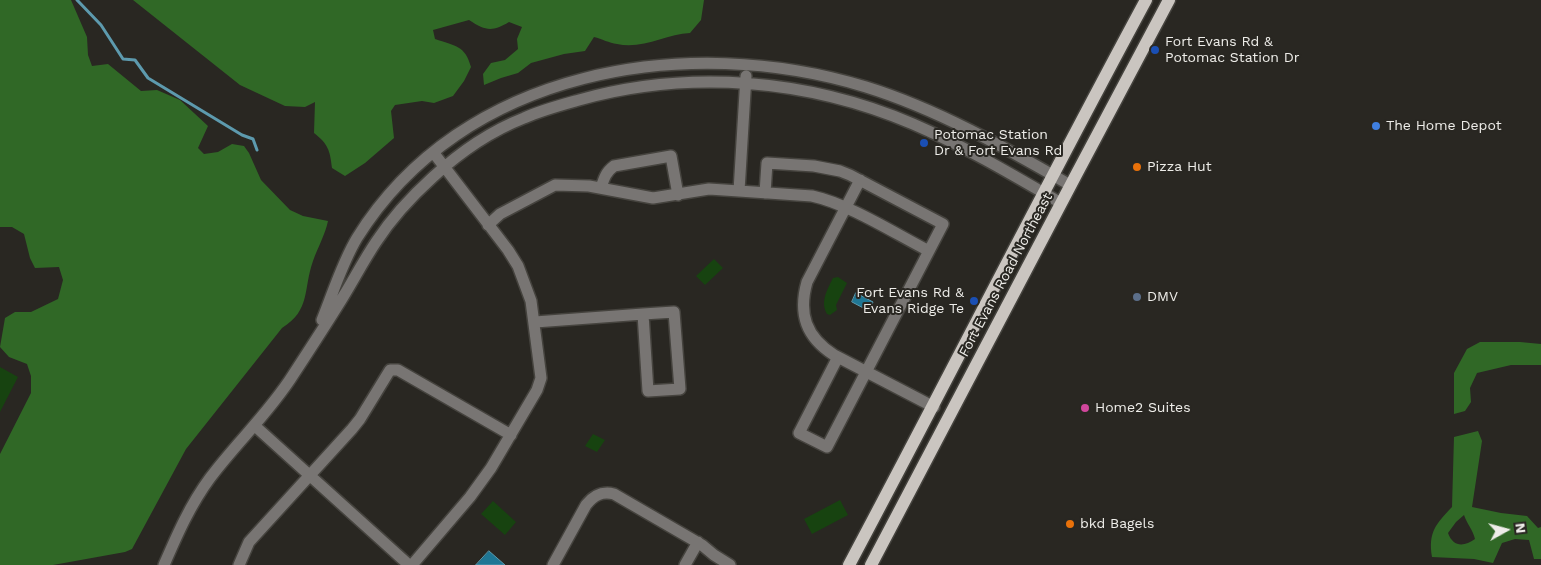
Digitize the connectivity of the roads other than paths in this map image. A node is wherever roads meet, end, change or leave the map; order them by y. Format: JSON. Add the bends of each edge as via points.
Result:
{"nodes":[{"id":1,"x":1146,"y":0,"type":"edge"},
{"id":2,"x":1169,"y":0,"type":"edge"},
{"id":3,"x":746,"y":64,"type":"junction"},
{"id":4,"x":746,"y":82,"type":"junction"},
{"id":5,"x":433,"y":152,"type":"junction"},
{"id":6,"x":444,"y":167,"type":"junction"},
{"id":7,"x":1054,"y":176,"type":"junction"},
{"id":8,"x":860,"y":180,"type":"junction"},
{"id":9,"x":1070,"y":185,"type":"junction"},
{"id":10,"x":601,"y":188,"type":"junction"},
{"id":11,"x":739,"y":191,"type":"junction"},
{"id":12,"x":765,"y":192,"type":"junction"},
{"id":13,"x":1045,"y":194,"type":"junction"},
{"id":14,"x":678,"y":195,"type":"junction"},
{"id":15,"x":1060,"y":203,"type":"junction"},
{"id":16,"x":846,"y":208,"type":"junction"},
{"id":17,"x":488,"y":224,"type":"junction"},
{"id":18,"x":929,"y":251,"type":"junction"},
{"id":19,"x":643,"y":314,"type":"junction"},
{"id":20,"x":535,"y":322,"type":"junction"},
{"id":21,"x":312,"y":345,"type":"junction"},
{"id":22,"x":838,"y":357,"type":"junction"},
{"id":23,"x":866,"y":372,"type":"junction"},
{"id":24,"x":934,"y":407,"type":"junction"},
{"id":25,"x":255,"y":426,"type":"junction"},
{"id":26,"x":510,"y":435,"type":"junction"},
{"id":27,"x":310,"y":476,"type":"junction"},
{"id":28,"x":698,"y":542,"type":"junction"},
{"id":29,"x":164,"y":565,"type":"edge"},
{"id":30,"x":239,"y":565,"type":"edge"},
{"id":31,"x":411,"y":565,"type":"edge"},
{"id":32,"x":552,"y":565,"type":"edge"},
{"id":33,"x":685,"y":565,"type":"edge"},
{"id":34,"x":730,"y":565,"type":"edge"},
{"id":35,"x":849,"y":565,"type":"edge"},
{"id":36,"x":871,"y":565,"type":"edge"}],
"edges":[{"from":1,"to":7,"type":"main road","name":"Fort Evans Road Northeast"},
{"from":2,"to":9,"type":"main road","name":"Fort Evans Road Northeast"},
{"from":3,"to":4,"type":"street"},
{"from":3,"to":5,"type":"street","via":[[640,67],[567,83],[515,101]]},
{"from":3,"to":7,"type":"street","via":[[805,71],[886,94],[936,113]]},
{"from":4,"to":6,"type":"street","via":[[671,83],[628,88],[592,97],[523,118],[484,139]]},
{"from":4,"to":11,"type":"street"},
{"from":4,"to":13,"type":"street","via":[[818,93],[912,123]]},
{"from":5,"to":6,"type":"street"},
{"from":5,"to":21,"type":"street","via":[[406,176],[357,239]]},
{"from":6,"to":17,"type":"street"},
{"from":6,"to":21,"type":"street","via":[[376,242]]},
{"from":7,"to":9,"type":"street"},
{"from":7,"to":13,"type":"main road","name":"Fort Evans Road Northeast"},
{"from":8,"to":12,"type":"street","via":[[831,169],[767,162]]},
{"from":8,"to":16,"type":"street"},
{"from":8,"to":18,"type":"street","via":[[943,224]]},
{"from":9,"to":15,"type":"main road","name":"Fort Evans Road Northeast"},
{"from":10,"to":14,"type":"street","via":[[653,198]]},
{"from":10,"to":14,"type":"street","via":[[608,171],[614,166],[672,156]]},
{"from":10,"to":17,"type":"street","via":[[555,185],[500,214]]},
{"from":11,"to":12,"type":"street"},
{"from":11,"to":14,"type":"street","via":[[709,189]]},
{"from":12,"to":16,"type":"street","via":[[812,196]]},
{"from":13,"to":15,"type":"street"},
{"from":13,"to":24,"type":"main road","name":"Fort Evans Road Northeast"},
{"from":15,"to":36,"type":"main road","name":"Fort Evans Road Northeast"},
{"from":16,"to":18,"type":"street"},
{"from":16,"to":22,"type":"street","via":[[807,282],[803,307],[809,330],[824,348]]},
{"from":17,"to":20,"type":"street","via":[[518,266],[532,301]]},
{"from":18,"to":23,"type":"street"},
{"from":19,"to":19,"type":"street","via":[[674,312],[680,389],[648,391]]},
{"from":19,"to":20,"type":"street"},
{"from":20,"to":26,"type":"street","via":[[540,378],[532,401]]},
{"from":21,"to":25,"type":"street","via":[[282,392]]},
{"from":22,"to":23,"type":"street"},
{"from":22,"to":23,"type":"street","via":[[799,433],[827,447]]},
{"from":23,"to":24,"type":"street"},
{"from":24,"to":35,"type":"main road","name":"Fort Evans Road Northeast"},
{"from":25,"to":27,"type":"street"},
{"from":25,"to":29,"type":"street","via":[[209,479],[177,533]]},
{"from":26,"to":27,"type":"street","via":[[394,369],[388,373],[360,419]]},
{"from":26,"to":31,"type":"street","via":[[470,497]]},
{"from":27,"to":30,"type":"street","via":[[249,542]]},
{"from":27,"to":31,"type":"street"},
{"from":28,"to":32,"type":"street","via":[[614,494],[604,493],[591,498]]},
{"from":28,"to":33,"type":"street"},
{"from":28,"to":34,"type":"street"}]}
